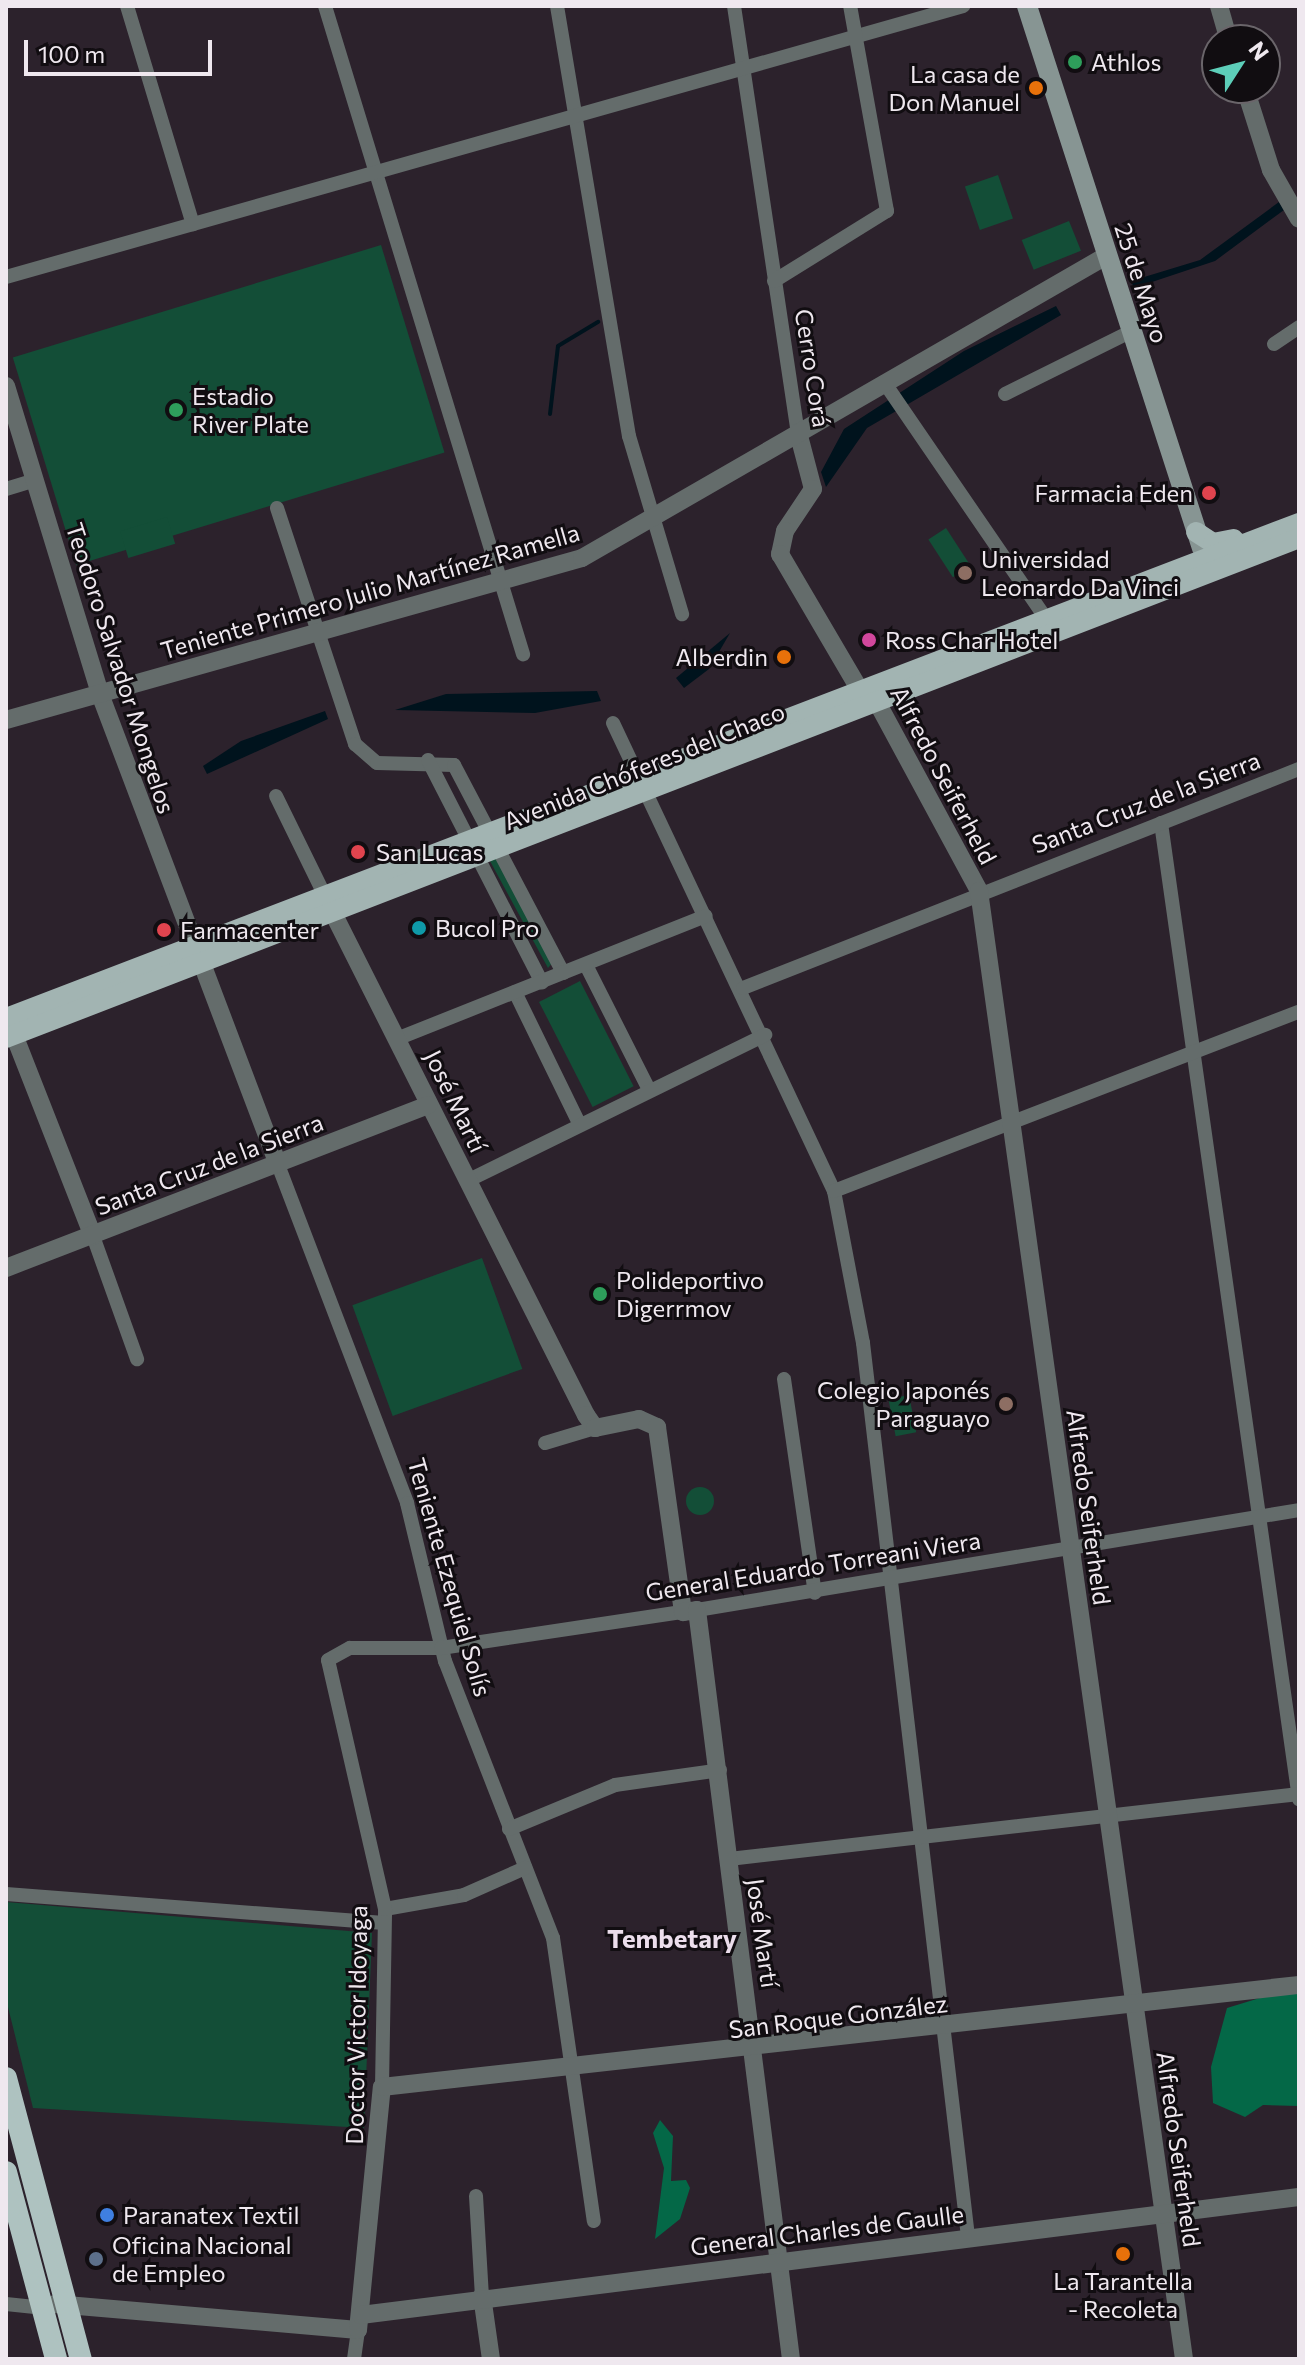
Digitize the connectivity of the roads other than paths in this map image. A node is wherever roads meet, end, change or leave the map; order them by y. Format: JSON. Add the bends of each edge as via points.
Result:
{"nodes":[{"id":1,"x":127,"y":6,"type":"edge"},
{"id":2,"x":325,"y":6,"type":"edge"},
{"id":3,"x":557,"y":6,"type":"edge"},
{"id":4,"x":734,"y":6,"type":"edge"},
{"id":5,"x":850,"y":6,"type":"edge"},
{"id":6,"x":963,"y":6,"type":"edge"},
{"id":7,"x":1027,"y":6,"type":"edge"},
{"id":8,"x":856,"y":38,"type":"junction"},
{"id":9,"x":744,"y":72,"type":"junction"},
{"id":10,"x":1250,"y":104,"type":"edge"},
{"id":11,"x":577,"y":113,"type":"junction"},
{"id":12,"x":374,"y":177,"type":"junction"},
{"id":13,"x":1299,"y":219,"type":"edge"},
{"id":14,"x":193,"y":224,"type":"junction"},
{"id":15,"x":1106,"y":256,"type":"junction"},
{"id":16,"x":6,"y":277,"type":"edge"},
{"id":17,"x":774,"y":281,"type":"junction"},
{"id":18,"x":1299,"y":327,"type":"edge"},
{"id":19,"x":1130,"y":332,"type":"junction"},
{"id":20,"x":1274,"y":344,"type":"dead end"},
{"id":21,"x":6,"y":386,"type":"edge"},
{"id":22,"x":888,"y":389,"type":"junction"},
{"id":23,"x":1005,"y":394,"type":"dead end"},
{"id":24,"x":798,"y":432,"type":"junction"},
{"id":25,"x":35,"y":480,"type":"junction"},
{"id":26,"x":6,"y":489,"type":"edge"},
{"id":27,"x":277,"y":508,"type":"dead end"},
{"id":28,"x":650,"y":520,"type":"junction"},
{"id":29,"x":1299,"y":522,"type":"edge"},
{"id":30,"x":1293,"y":545,"type":"edge"},
{"id":31,"x":1209,"y":557,"type":"junction"},
{"id":32,"x":498,"y":578,"type":"junction"},
{"id":33,"x":682,"y":614,"type":"dead end"},
{"id":34,"x":1051,"y":626,"type":"junction"},
{"id":35,"x":314,"y":630,"type":"junction"},
{"id":36,"x":523,"y":654,"type":"dead end"},
{"id":37,"x":100,"y":694,"type":"junction"},
{"id":38,"x":869,"y":696,"type":"junction"},
{"id":39,"x":6,"y":720,"type":"edge"},
{"id":40,"x":613,"y":723,"type":"dead end"},
{"id":41,"x":428,"y":760,"type":"junction"},
{"id":42,"x":1299,"y":769,"type":"edge"},
{"id":43,"x":637,"y":786,"type":"junction"},
{"id":44,"x":276,"y":796,"type":"dead end"},
{"id":45,"x":1161,"y":823,"type":"junction"},
{"id":46,"x":495,"y":843,"type":"junction"},
{"id":47,"x":474,"y":851,"type":"junction"},
{"id":48,"x":979,"y":891,"type":"junction"},
{"id":49,"x":329,"y":905,"type":"junction"},
{"id":50,"x":706,"y":916,"type":"junction"},
{"id":51,"x":195,"y":953,"type":"junction"},
{"id":52,"x":586,"y":965,"type":"junction"},
{"id":53,"x":563,"y":973,"type":"junction"},
{"id":54,"x":542,"y":983,"type":"junction"},
{"id":55,"x":743,"y":988,"type":"junction"},
{"id":56,"x":515,"y":992,"type":"junction"},
{"id":57,"x":1299,"y":1012,"type":"edge"},
{"id":58,"x":8,"y":1025,"type":"edge"},
{"id":59,"x":765,"y":1035,"type":"junction"},
{"id":60,"x":399,"y":1038,"type":"junction"},
{"id":61,"x":1195,"y":1051,"type":"junction"},
{"id":62,"x":648,"y":1088,"type":"junction"},
{"id":63,"x":429,"y":1105,"type":"junction"},
{"id":64,"x":1012,"y":1120,"type":"junction"},
{"id":65,"x":580,"y":1125,"type":"junction"},
{"id":66,"x":277,"y":1162,"type":"junction"},
{"id":67,"x":469,"y":1180,"type":"junction"},
{"id":68,"x":834,"y":1191,"type":"junction"},
{"id":69,"x":93,"y":1236,"type":"junction"},
{"id":70,"x":6,"y":1268,"type":"edge"},
{"id":71,"x":137,"y":1359,"type":"dead end"},
{"id":72,"x":784,"y":1379,"type":"dead end"},
{"id":73,"x":595,"y":1428,"type":"junction"},
{"id":74,"x":545,"y":1443,"type":"dead end"},
{"id":75,"x":1299,"y":1510,"type":"edge"},
{"id":76,"x":1260,"y":1517,"type":"junction"},
{"id":77,"x":1069,"y":1547,"type":"junction"},
{"id":78,"x":891,"y":1578,"type":"junction"},
{"id":79,"x":815,"y":1593,"type":"junction"},
{"id":80,"x":690,"y":1611,"type":"junction"},
{"id":81,"x":441,"y":1648,"type":"junction"},
{"id":82,"x":334,"y":1652,"type":"joint"},
{"id":83,"x":720,"y":1770,"type":"junction"},
{"id":84,"x":1299,"y":1796,"type":"edge"},
{"id":85,"x":1108,"y":1816,"type":"junction"},
{"id":86,"x":509,"y":1829,"type":"junction"},
{"id":87,"x":920,"y":1837,"type":"junction"},
{"id":88,"x":729,"y":1859,"type":"junction"},
{"id":89,"x":525,"y":1868,"type":"junction"},
{"id":90,"x":6,"y":1894,"type":"edge"},
{"id":91,"x":384,"y":1916,"type":"junction"},
{"id":92,"x":1299,"y":1985,"type":"edge"},
{"id":93,"x":1134,"y":2005,"type":"junction"},
{"id":94,"x":942,"y":2027,"type":"junction"},
{"id":95,"x":755,"y":2050,"type":"junction"},
{"id":96,"x":571,"y":2070,"type":"junction"},
{"id":97,"x":6,"y":2078,"type":"edge"},
{"id":98,"x":382,"y":2087,"type":"junction"},
{"id":99,"x":6,"y":2172,"type":"edge"},
{"id":100,"x":476,"y":2196,"type":"dead end"},
{"id":101,"x":1299,"y":2197,"type":"edge"},
{"id":102,"x":1166,"y":2211,"type":"junction"},
{"id":103,"x":594,"y":2221,"type":"dead end"},
{"id":104,"x":968,"y":2237,"type":"junction"},
{"id":105,"x":778,"y":2261,"type":"junction"},
{"id":106,"x":482,"y":2296,"type":"junction"},
{"id":107,"x":65,"y":2300,"type":"junction"},
{"id":108,"x":6,"y":2304,"type":"edge"},
{"id":109,"x":42,"y":2308,"type":"junction"},
{"id":110,"x":360,"y":2323,"type":"junction"},
{"id":111,"x":56,"y":2359,"type":"edge"},
{"id":112,"x":81,"y":2359,"type":"edge"},
{"id":113,"x":354,"y":2359,"type":"edge"},
{"id":114,"x":491,"y":2359,"type":"edge"},
{"id":115,"x":791,"y":2359,"type":"edge"},
{"id":116,"x":1184,"y":2359,"type":"edge"}],
"edges":[{"from":1,"to":14,"type":"street"},
{"from":2,"to":12,"type":"street"},
{"from":3,"to":11,"type":"street"},
{"from":4,"to":9,"type":"street","name":"Cerro Corá"},
{"from":5,"to":8,"type":"street"},
{"from":6,"to":8,"type":"street"},
{"from":7,"to":15,"type":"main road","name":"25 de Mayo"},
{"from":8,"to":9,"type":"street"},
{"from":8,"to":17,"type":"street","via":[[887,211]]},
{"from":9,"to":11,"type":"street"},
{"from":9,"to":17,"type":"street","name":"Cerro Corá"},
{"from":10,"to":13,"type":"street","via":[[1275,179]]},
{"from":11,"to":12,"type":"street"},
{"from":11,"to":28,"type":"street","via":[[629,436]]},
{"from":12,"to":14,"type":"street"},
{"from":12,"to":32,"type":"street"},
{"from":14,"to":16,"type":"street"},
{"from":15,"to":19,"type":"main road","name":"25 de Mayo"},
{"from":15,"to":22,"type":"street","name":"Teniente Primero Julio Martínez Ramella"},
{"from":17,"to":24,"type":"street","name":"Cerro Corá"},
{"from":18,"to":20,"type":"street"},
{"from":19,"to":23,"type":"street"},
{"from":19,"to":31,"type":"main road","name":"25 de Mayo"},
{"from":21,"to":25,"type":"street","name":"Teodoro Salvador Mongelos"},
{"from":22,"to":24,"type":"street","name":"Teniente Primero Julio Martínez Ramella"},
{"from":22,"to":34,"type":"street"},
{"from":24,"to":28,"type":"street","name":"Teniente Primero Julio Martínez Ramella"},
{"from":24,"to":38,"type":"street","name":"Cerro Corá","via":[[813,489],[785,531],[780,554]]},
{"from":25,"to":26,"type":"street"},
{"from":25,"to":37,"type":"street","name":"Teodoro Salvador Mongelos"},
{"from":27,"to":35,"type":"street"},
{"from":28,"to":32,"type":"street","name":"Teniente Primero Julio Martínez Ramella","via":[[582,558]]},
{"from":28,"to":33,"type":"street"},
{"from":29,"to":31,"type":"main road","name":"Avenida Chóferes del Chaco"},
{"from":29,"to":31,"type":"main road","via":[[1223,543]]},
{"from":30,"to":31,"type":"main road","name":"Avenida Chóferes del Chaco"},
{"from":31,"to":34,"type":"main road","name":"Avenida Chóferes del Chaco"},
{"from":31,"to":34,"type":"main road","name":"Avenida Chóferes del Chaco","via":[[1179,580],[1087,623]]},
{"from":32,"to":35,"type":"street","name":"Teniente Primero Julio Martínez Ramella"},
{"from":32,"to":36,"type":"street"},
{"from":34,"to":38,"type":"main road","name":"Avenida Chóferes del Chaco"},
{"from":35,"to":37,"type":"street","name":"Teniente Primero Julio Martínez Ramella"},
{"from":35,"to":41,"type":"street","via":[[360,752],[387,764]]},
{"from":37,"to":39,"type":"street","name":"Teniente Primero Julio Martínez Ramella"},
{"from":37,"to":51,"type":"street","name":"Teodoro Salvador Mongelos"},
{"from":38,"to":43,"type":"main road","name":"Avenida Chóferes del Chaco"},
{"from":38,"to":48,"type":"street","name":"Alfredo Seiferheld"},
{"from":40,"to":43,"type":"street"},
{"from":41,"to":46,"type":"street","via":[[449,761]]},
{"from":41,"to":47,"type":"street"},
{"from":42,"to":45,"type":"street","name":"Santa Cruz de la Sierra"},
{"from":43,"to":46,"type":"main road","name":"Avenida Chóferes del Chaco"},
{"from":43,"to":50,"type":"street"},
{"from":44,"to":49,"type":"street","name":"José Martí"},
{"from":45,"to":48,"type":"street","name":"Santa Cruz de la Sierra"},
{"from":45,"to":61,"type":"street"},
{"from":46,"to":47,"type":"main road","name":"Avenida Chóferes del Chaco"},
{"from":46,"to":53,"type":"street"},
{"from":47,"to":49,"type":"main road","name":"Avenida Chóferes del Chaco"},
{"from":47,"to":54,"type":"street"},
{"from":48,"to":55,"type":"street","name":"Santa Cruz de la Sierra"},
{"from":48,"to":64,"type":"street","name":"Alfredo Seiferheld"},
{"from":49,"to":51,"type":"main road","name":"Avenida Chóferes del Chaco"},
{"from":49,"to":60,"type":"street","name":"José Martí"},
{"from":50,"to":52,"type":"street"},
{"from":50,"to":55,"type":"street"},
{"from":51,"to":58,"type":"main road","name":"Avenida Chóferes del Chaco"},
{"from":51,"to":66,"type":"street","name":"Teniente Ezequiel Solís"},
{"from":52,"to":53,"type":"street"},
{"from":52,"to":62,"type":"street"},
{"from":53,"to":54,"type":"street"},
{"from":54,"to":56,"type":"street"},
{"from":55,"to":59,"type":"street"},
{"from":56,"to":60,"type":"street"},
{"from":56,"to":65,"type":"street"},
{"from":57,"to":61,"type":"street"},
{"from":58,"to":69,"type":"street"},
{"from":59,"to":62,"type":"street"},
{"from":59,"to":68,"type":"street"},
{"from":60,"to":63,"type":"street","name":"José Martí"},
{"from":61,"to":64,"type":"street"},
{"from":61,"to":76,"type":"street"},
{"from":62,"to":65,"type":"street"},
{"from":63,"to":66,"type":"street","name":"Santa Cruz de la Sierra"},
{"from":63,"to":67,"type":"street","name":"José Martí"},
{"from":64,"to":68,"type":"street"},
{"from":64,"to":77,"type":"street","name":"Alfredo Seiferheld"},
{"from":65,"to":67,"type":"street"},
{"from":66,"to":69,"type":"street","name":"Santa Cruz de la Sierra"},
{"from":66,"to":81,"type":"street","name":"Teniente Ezequiel Solís","via":[[407,1503]]},
{"from":67,"to":73,"type":"street","name":"José Martí"},
{"from":68,"to":78,"type":"street","via":[[863,1343]]},
{"from":69,"to":70,"type":"street","name":"Santa Cruz de la Sierra"},
{"from":69,"to":71,"type":"street"},
{"from":72,"to":79,"type":"street"},
{"from":73,"to":74,"type":"street","name":"José Martí"},
{"from":73,"to":80,"type":"street","name":"José Martí","via":[[639,1419],[657,1427]]},
{"from":75,"to":76,"type":"street","name":"General Eduardo Torreani Viera"},
{"from":76,"to":77,"type":"street","name":"General Eduardo Torreani Viera"},
{"from":76,"to":84,"type":"street"},
{"from":77,"to":78,"type":"street","name":"General Eduardo Torreani Viera"},
{"from":77,"to":85,"type":"street","name":"Alfredo Seiferheld"},
{"from":78,"to":79,"type":"street","name":"General Eduardo Torreani Viera"},
{"from":78,"to":87,"type":"street"},
{"from":79,"to":80,"type":"street","name":"General Eduardo Torreani Viera"},
{"from":80,"to":81,"type":"street","name":"General Eduardo Torreani Viera"},
{"from":80,"to":83,"type":"street","name":"José Martí"},
{"from":81,"to":82,"type":"street","name":"General Eduardo Torreani Viera"},
{"from":81,"to":86,"type":"street","name":"Teniente Ezequiel Solís"},
{"from":82,"to":91,"type":"street","name":"Doctor Victor Idoyaga","via":[[326,1670]]},
{"from":83,"to":86,"type":"street","via":[[615,1785]]},
{"from":83,"to":88,"type":"street","name":"José Martí"},
{"from":84,"to":85,"type":"street"},
{"from":85,"to":87,"type":"street"},
{"from":85,"to":93,"type":"street","name":"Alfredo Seiferheld"},
{"from":86,"to":89,"type":"street","name":"Teniente Ezequiel Solís"},
{"from":87,"to":88,"type":"street"},
{"from":87,"to":94,"type":"street"},
{"from":88,"to":95,"type":"street","name":"José Martí"},
{"from":89,"to":91,"type":"street","via":[[464,1895]]},
{"from":89,"to":96,"type":"street","name":"Teniente Ezequiel Solís","via":[[553,1938]]},
{"from":90,"to":91,"type":"street"},
{"from":91,"to":98,"type":"street","name":"Doctor Victor Idoyaga"},
{"from":92,"to":93,"type":"street","name":"San Roque González"},
{"from":93,"to":94,"type":"street","name":"San Roque González"},
{"from":93,"to":102,"type":"street","name":"Alfredo Seiferheld"},
{"from":94,"to":95,"type":"street","name":"San Roque González"},
{"from":94,"to":104,"type":"street"},
{"from":95,"to":96,"type":"street","name":"San Roque González"},
{"from":95,"to":105,"type":"street","name":"José Martí"},
{"from":96,"to":98,"type":"street","name":"San Roque González"},
{"from":96,"to":103,"type":"street","name":"Teniente Ezequiel Solís"},
{"from":97,"to":107,"type":"highway"},
{"from":98,"to":110,"type":"street","name":"Doctor Victor Idoyaga"},
{"from":99,"to":109,"type":"highway"},
{"from":100,"to":106,"type":"street"},
{"from":101,"to":102,"type":"street","name":"General Charles de Gaulle"},
{"from":102,"to":104,"type":"street","name":"General Charles de Gaulle"},
{"from":102,"to":116,"type":"street","name":"Alfredo Seiferheld"},
{"from":104,"to":105,"type":"street","name":"General Charles de Gaulle"},
{"from":105,"to":106,"type":"street","name":"General Charles de Gaulle"},
{"from":105,"to":115,"type":"street","name":"José Martí"},
{"from":106,"to":110,"type":"street","name":"General Charles de Gaulle"},
{"from":106,"to":114,"type":"street"},
{"from":107,"to":109,"type":"street"},
{"from":107,"to":110,"type":"street","name":"General Charles de Gaulle"},
{"from":107,"to":112,"type":"highway"},
{"from":108,"to":109,"type":"street"},
{"from":109,"to":111,"type":"highway"},
{"from":110,"to":113,"type":"street","name":"Doctor Victor Idoyaga"}]}
